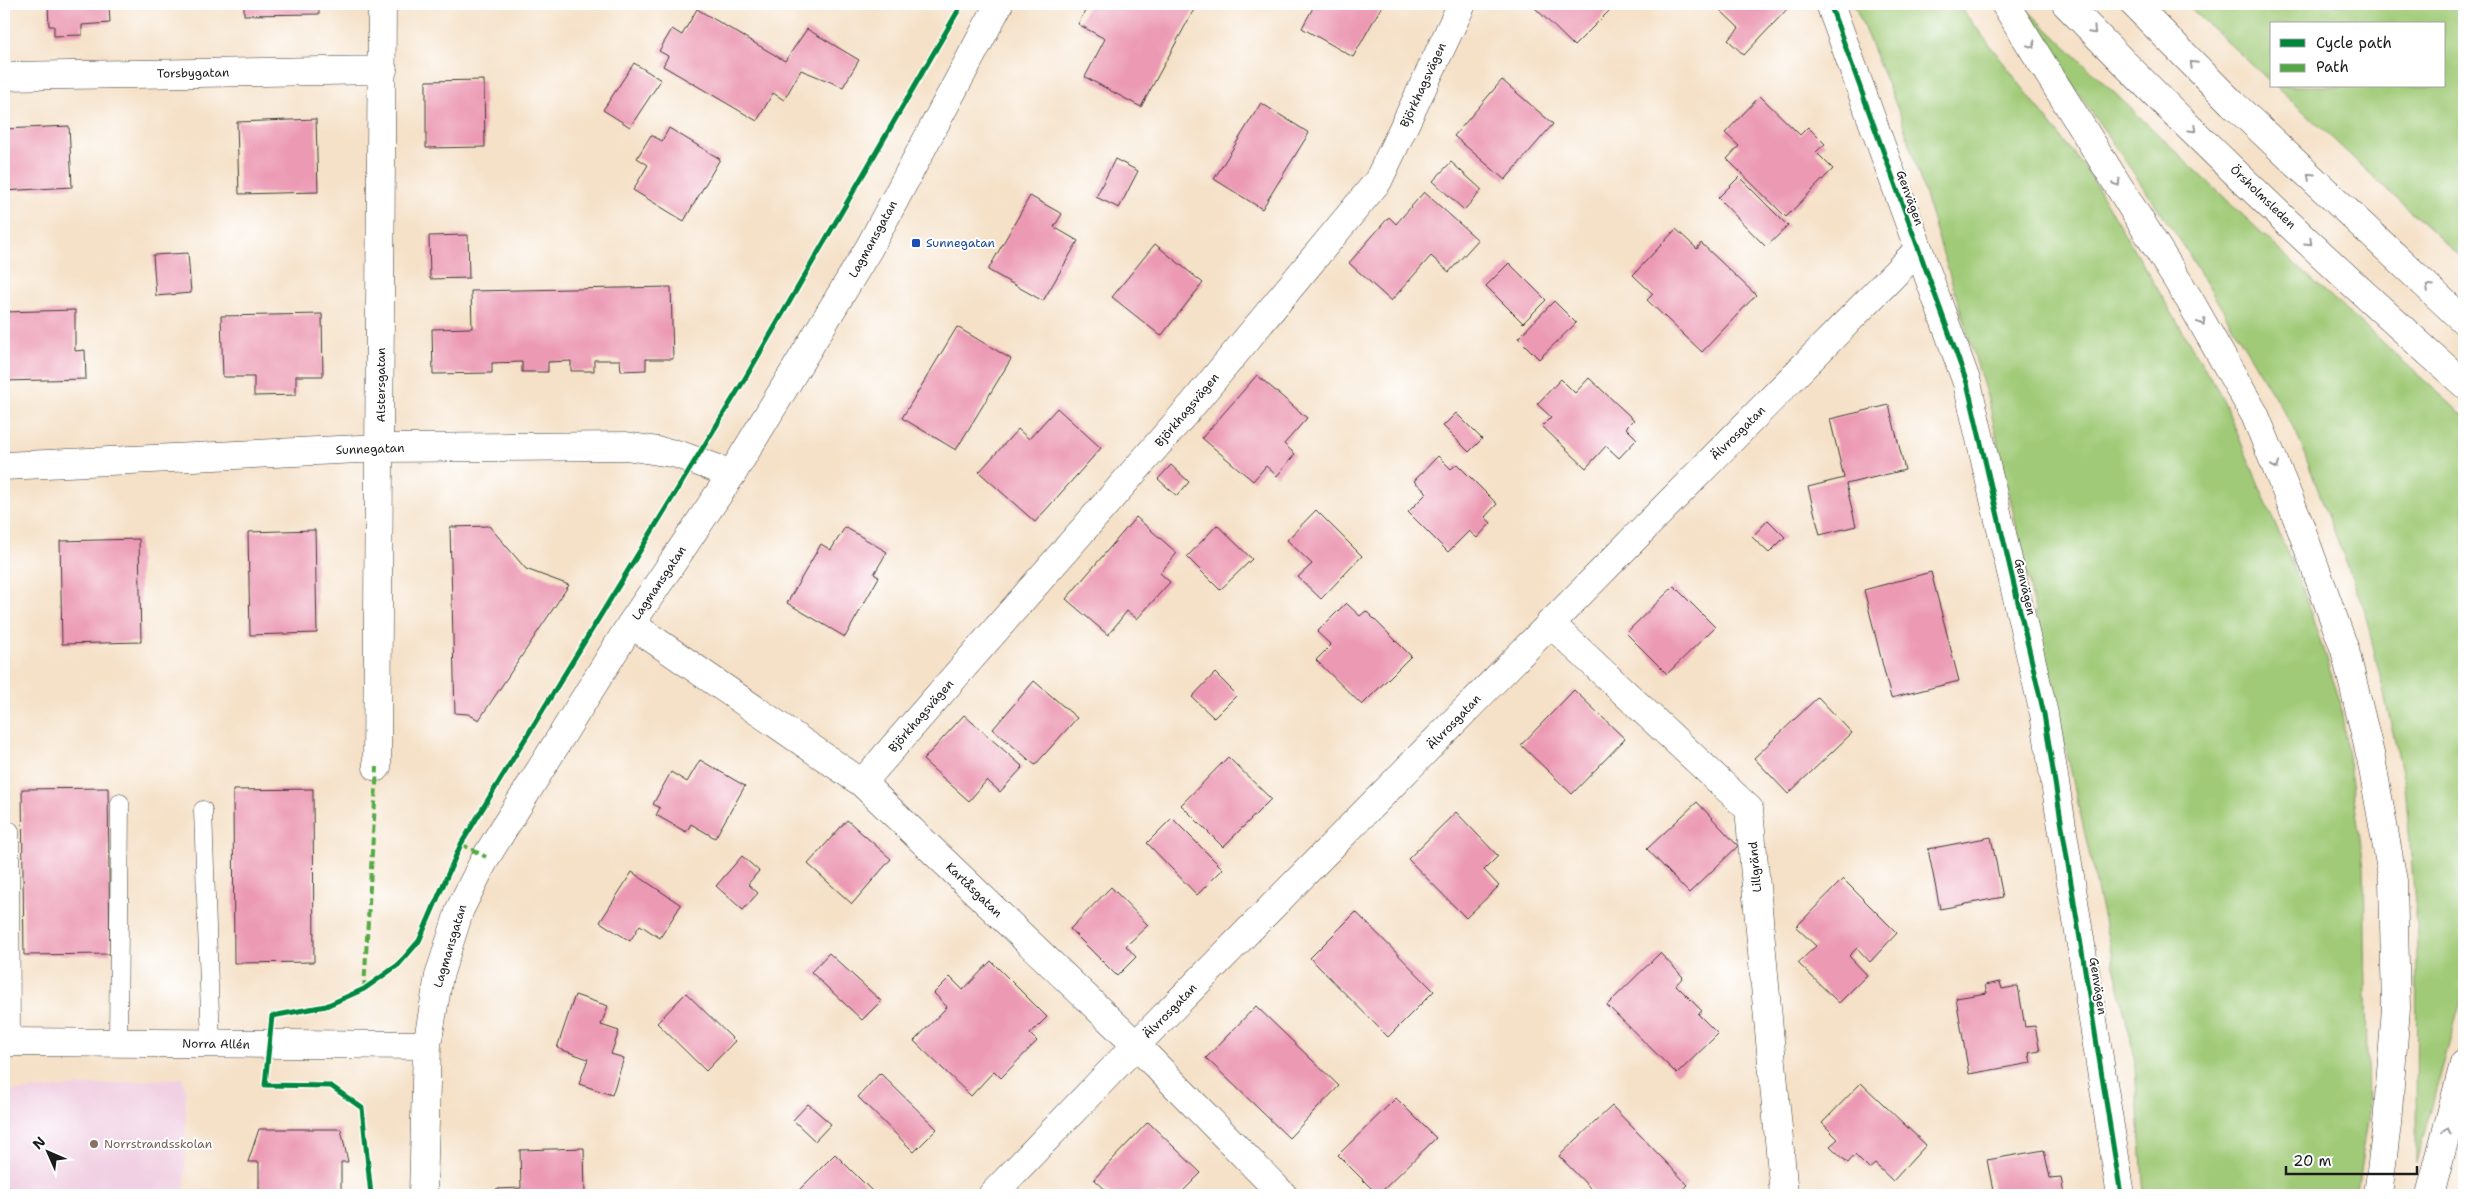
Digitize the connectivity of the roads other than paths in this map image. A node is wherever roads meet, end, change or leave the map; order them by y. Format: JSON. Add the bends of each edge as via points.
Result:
{"nodes":[{"id":1,"x":382,"y":4,"type":"edge"},
{"id":2,"x":999,"y":4,"type":"edge"},
{"id":3,"x":1462,"y":4,"type":"edge"},
{"id":4,"x":1830,"y":4,"type":"edge"},
{"id":5,"x":2005,"y":4,"type":"edge"},
{"id":6,"x":2066,"y":4,"type":"edge"},
{"id":7,"x":2134,"y":4,"type":"edge"},
{"id":8,"x":383,"y":70,"type":"junction"},
{"id":9,"x":4,"y":76,"type":"edge"},
{"id":10,"x":1918,"y":250,"type":"junction"},
{"id":11,"x":2464,"y":321,"type":"edge"},
{"id":12,"x":2456,"y":377,"type":"edge"},
{"id":13,"x":381,"y":448,"type":"junction"},
{"id":14,"x":4,"y":466,"type":"edge"},
{"id":15,"x":732,"y":474,"type":"junction"},
{"id":16,"x":1550,"y":623,"type":"junction"},
{"id":17,"x":631,"y":624,"type":"junction"},
{"id":18,"x":377,"y":767,"type":"dead end"},
{"id":19,"x":862,"y":783,"type":"junction"},
{"id":20,"x":120,"y":803,"type":"dead end"},
{"id":21,"x":203,"y":810,"type":"dead end"},
{"id":22,"x":4,"y":830,"type":"edge"},
{"id":23,"x":7,"y":1042,"type":"edge"},
{"id":24,"x":118,"y":1043,"type":"junction"},
{"id":25,"x":211,"y":1044,"type":"junction"},
{"id":26,"x":427,"y":1045,"type":"junction"},
{"id":27,"x":1136,"y":1045,"type":"junction"},
{"id":28,"x":2464,"y":1064,"type":"edge"},
{"id":29,"x":423,"y":1195,"type":"edge"},
{"id":30,"x":992,"y":1195,"type":"edge"},
{"id":31,"x":1284,"y":1195,"type":"edge"},
{"id":32,"x":1784,"y":1195,"type":"edge"},
{"id":33,"x":2121,"y":1195,"type":"edge"},
{"id":34,"x":2378,"y":1195,"type":"edge"},
{"id":35,"x":2430,"y":1195,"type":"edge"}],
"edges":[{"from":1,"to":8,"type":"street","name":"Alstersgatan"},
{"from":2,"to":15,"type":"street","name":"Lagmansgatan","via":[[869,248]]},
{"from":3,"to":19,"type":"street","name":"Björkhagsvägen","via":[[1378,181],[1193,404]]},
{"from":4,"to":10,"type":"street","name":"Genvägen"},
{"from":5,"to":34,"type":"street","one_way":true,"via":[[2184,291],[2255,415],[2345,650],[2371,758],[2393,881],[2396,1008]]},
{"from":6,"to":12,"type":"street","name":"Örsholmsleden","one_way":true,"via":[[2323,255]]},
{"from":11,"to":7,"type":"street","one_way":true,"via":[[2232,103]]},
{"from":8,"to":9,"type":"street","name":"Torsbygatan"},
{"from":8,"to":13,"type":"street","name":"Alstersgatan"},
{"from":10,"to":16,"type":"street","name":"Älvrosgatan"},
{"from":10,"to":33,"type":"street","name":"Genvägen","via":[[1967,383],[2044,714]]},
{"from":13,"to":14,"type":"street","name":"Sunnegatan"},
{"from":13,"to":15,"type":"street","name":"Sunnegatan","via":[[626,446],[677,454]]},
{"from":13,"to":18,"type":"street","name":"Alstersgatan"},
{"from":15,"to":17,"type":"street","name":"Lagmansgatan"},
{"from":16,"to":27,"type":"street","name":"Älvrosgatan"},
{"from":16,"to":32,"type":"street","name":"Lillgränd","via":[[1750,809]]},
{"from":17,"to":19,"type":"street","name":"Kartåsgatan"},
{"from":17,"to":26,"type":"street","name":"Lagmansgatan","via":[[486,857],[460,909],[438,976]]},
{"from":19,"to":27,"type":"street","name":"Kartåsgatan"},
{"from":20,"to":24,"type":"lane"},
{"from":21,"to":25,"type":"lane"},
{"from":22,"to":23,"type":"lane","via":[[10,831]]},
{"from":23,"to":24,"type":"street","name":"Norra Allén"},
{"from":24,"to":25,"type":"street","name":"Norra Allén"},
{"from":25,"to":26,"type":"street","name":"Norra Allén"},
{"from":26,"to":29,"type":"street","name":"Lagmansgatan"},
{"from":27,"to":30,"type":"street","name":"Älvrosgatan"},
{"from":27,"to":31,"type":"street","name":"Kartåsgatan"},
{"from":35,"to":28,"type":"street","one_way":true}]}
